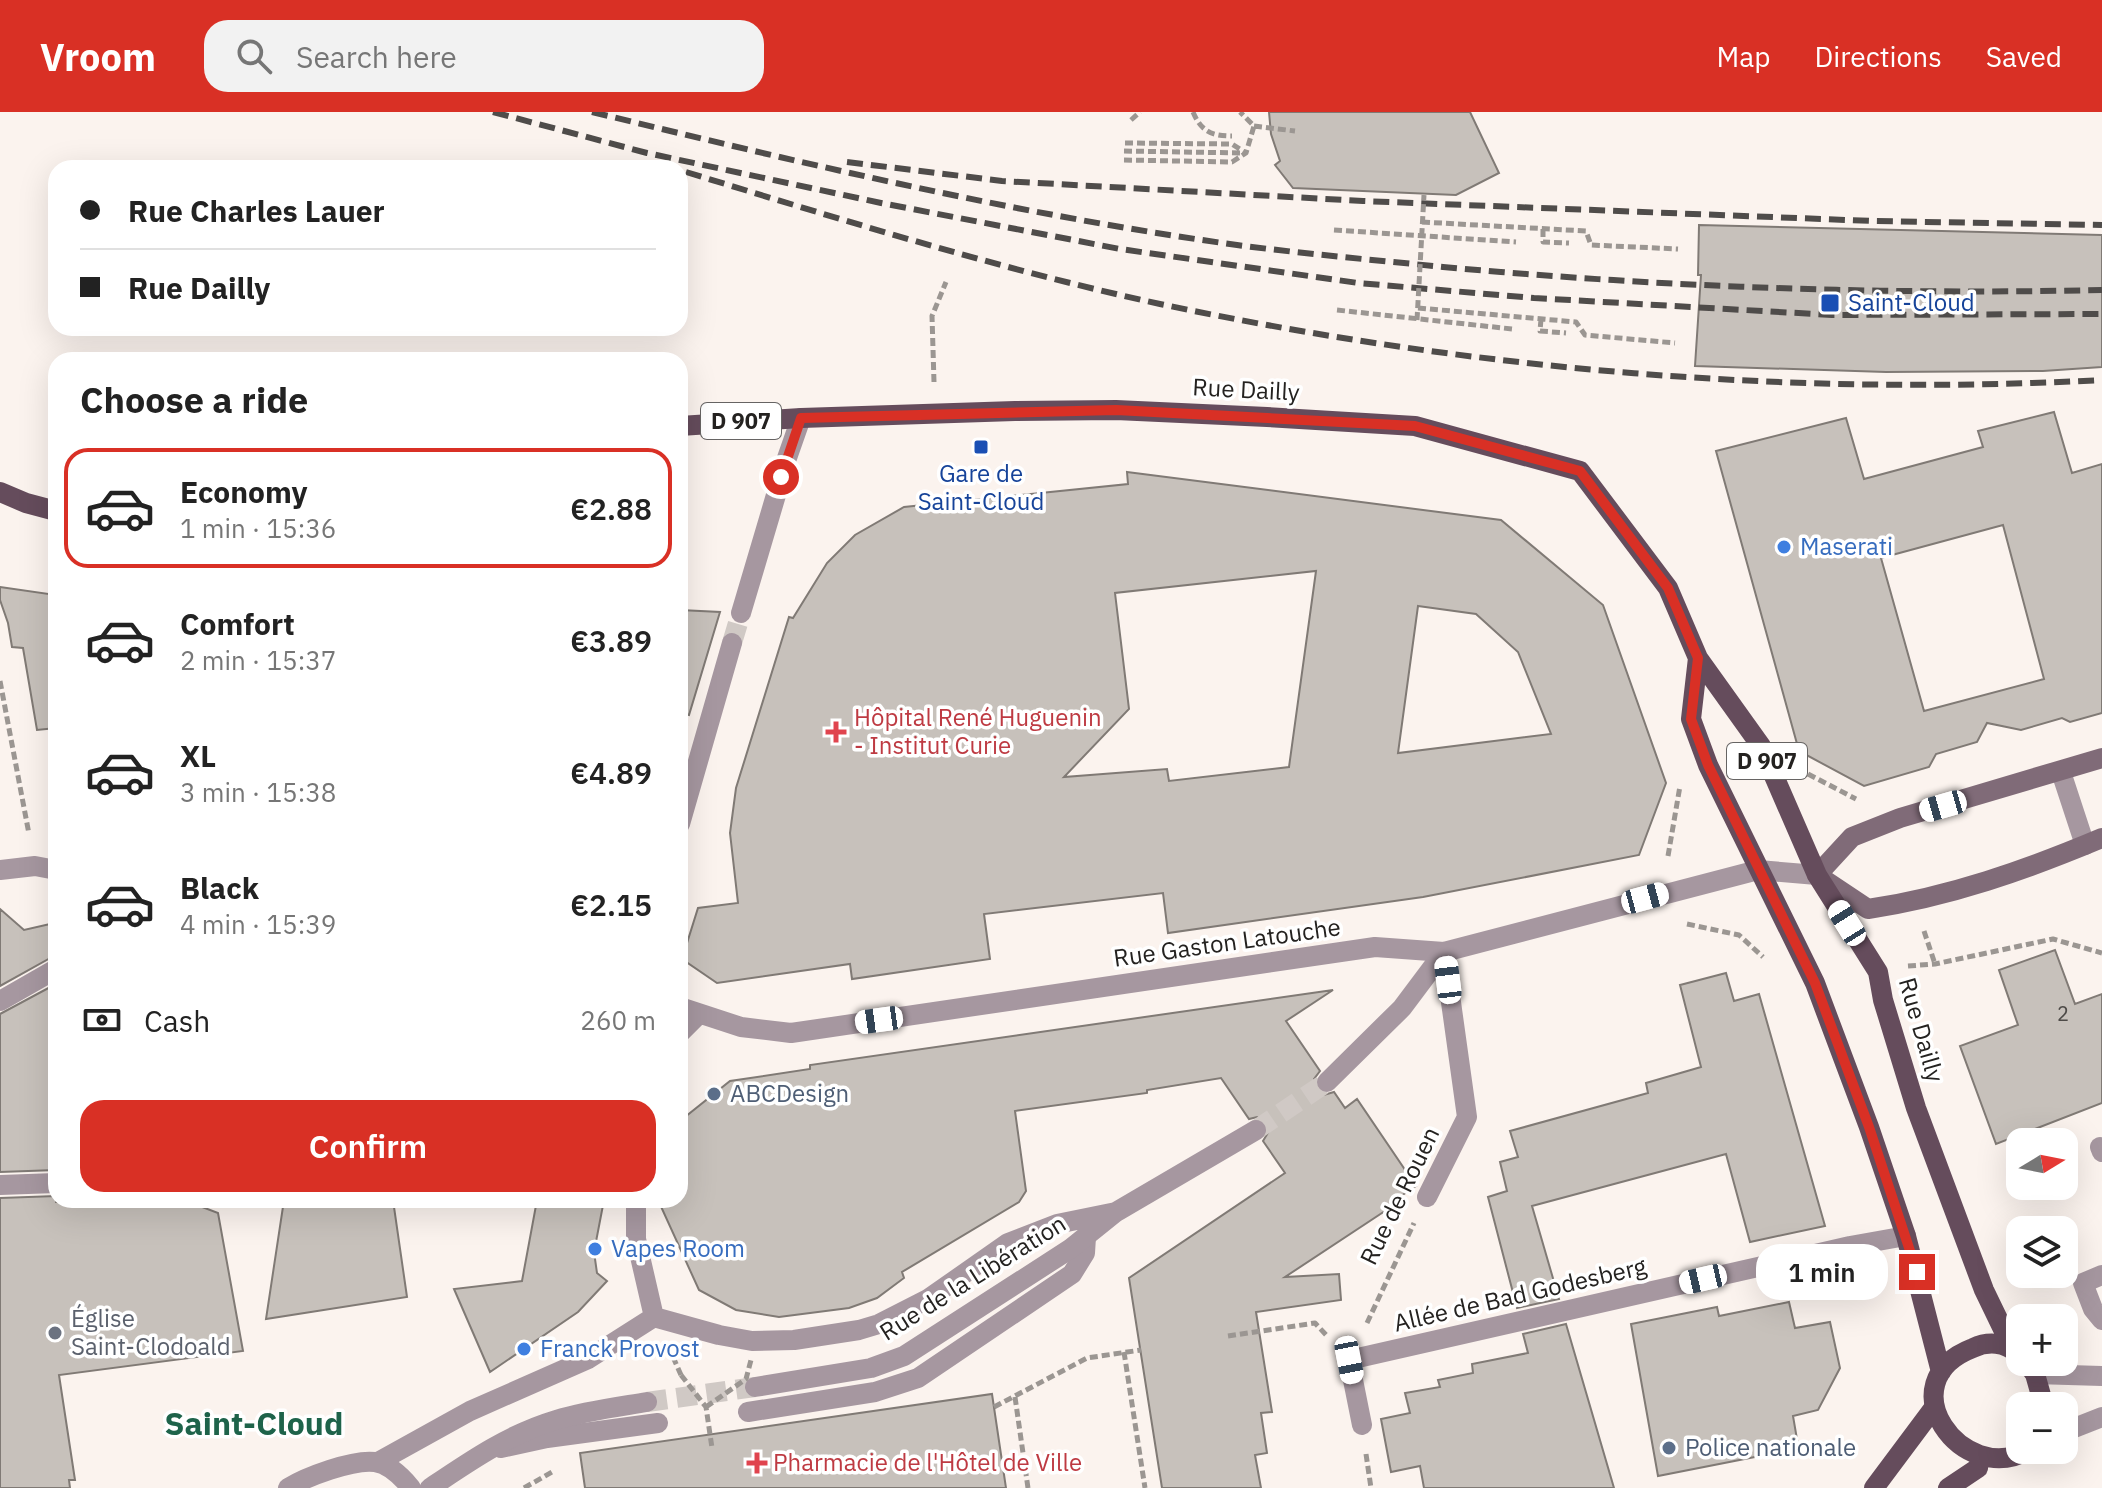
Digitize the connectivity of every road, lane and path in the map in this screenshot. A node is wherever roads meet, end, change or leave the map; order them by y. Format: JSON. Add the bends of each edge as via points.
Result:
{"nodes":[{"id":1,"x":1140,"y":112,"type":"edge"},
{"id":2,"x":1193,"y":112,"type":"edge"},
{"id":3,"x":1240,"y":112,"type":"edge"},
{"id":4,"x":1131,"y":120,"type":"dead end"},
{"id":5,"x":1254,"y":126,"type":"junction"},
{"id":6,"x":1295,"y":131,"type":"dead end"},
{"id":7,"x":1232,"y":136,"type":"dead end"},
{"id":8,"x":1125,"y":143,"type":"dead end"},
{"id":9,"x":1124,"y":151,"type":"dead end"},
{"id":10,"x":1246,"y":153,"type":"junction"},
{"id":11,"x":1124,"y":160,"type":"dead end"},
{"id":12,"x":1424,"y":195,"type":"dead end"},
{"id":13,"x":1422,"y":222,"type":"junction"},
{"id":14,"x":1543,"y":229,"type":"junction"},
{"id":15,"x":1334,"y":230,"type":"dead end"},
{"id":16,"x":1421,"y":236,"type":"junction"},
{"id":17,"x":1516,"y":242,"type":"dead end"},
{"id":18,"x":1565,"y":243,"type":"dead end"},
{"id":19,"x":1678,"y":249,"type":"dead end"},
{"id":20,"x":946,"y":282,"type":"dead end"},
{"id":21,"x":1418,"y":308,"type":"junction"},
{"id":22,"x":1337,"y":310,"type":"dead end"},
{"id":23,"x":1541,"y":319,"type":"junction"},
{"id":24,"x":1417,"y":320,"type":"junction"},
{"id":25,"x":1512,"y":329,"type":"dead end"},
{"id":26,"x":1566,"y":333,"type":"dead end"},
{"id":27,"x":1675,"y":343,"type":"dead end"},
{"id":28,"x":936,"y":414,"type":"junction"},
{"id":29,"x":801,"y":418,"type":"junction"},
{"id":30,"x":688,"y":425,"type":"edge"},
{"id":31,"x":0,"y":492,"type":"edge"},
{"id":32,"x":48,"y":509,"type":"edge"},
{"id":33,"x":741,"y":613,"type":"tunnel mouth"},
{"id":34,"x":732,"y":643,"type":"tunnel mouth"},
{"id":35,"x":1698,"y":658,"type":"junction"},
{"id":36,"x":0,"y":681,"type":"edge"},
{"id":37,"x":2102,"y":758,"type":"edge"},
{"id":38,"x":1802,"y":771,"type":"dead end"},
{"id":39,"x":2061,"y":772,"type":"junction"},
{"id":40,"x":1681,"y":776,"type":"dead end"},
{"id":41,"x":688,"y":796,"type":"edge"},
{"id":42,"x":1868,"y":797,"type":"dead end"},
{"id":43,"x":2094,"y":841,"type":"edge"},
{"id":44,"x":1668,"y":856,"type":"dead end"},
{"id":45,"x":35,"y":866,"type":"junction"},
{"id":46,"x":48,"y":868,"type":"edge"},
{"id":47,"x":0,"y":870,"type":"edge"},
{"id":48,"x":1758,"y":870,"type":"junction"},
{"id":49,"x":1817,"y":875,"type":"junction"},
{"id":50,"x":1687,"y":924,"type":"dead end"},
{"id":51,"x":1923,"y":928,"type":"dead end"},
{"id":52,"x":1444,"y":952,"type":"junction"},
{"id":53,"x":2102,"y":953,"type":"edge"},
{"id":54,"x":1935,"y":964,"type":"junction"},
{"id":55,"x":1772,"y":965,"type":"dead end"},
{"id":56,"x":1907,"y":966,"type":"dead end"},
{"id":57,"x":48,"y":974,"type":"edge"},
{"id":58,"x":0,"y":1001,"type":"edge"},
{"id":59,"x":689,"y":1011,"type":"edge"},
{"id":60,"x":1327,"y":1082,"type":"tunnel mouth"},
{"id":61,"x":1256,"y":1130,"type":"tunnel mouth"},
{"id":62,"x":48,"y":1183,"type":"edge"},
{"id":63,"x":0,"y":1185,"type":"edge"},
{"id":64,"x":1427,"y":1197,"type":"joint"},
{"id":65,"x":636,"y":1208,"type":"edge"},
{"id":66,"x":1116,"y":1212,"type":"junction"},
{"id":67,"x":1906,"y":1236,"type":"junction"},
{"id":68,"x":1086,"y":1237,"type":"junction"},
{"id":69,"x":2102,"y":1275,"type":"edge"},
{"id":70,"x":654,"y":1317,"type":"junction"},
{"id":71,"x":2102,"y":1320,"type":"edge"},
{"id":72,"x":2006,"y":1328,"type":"edge"},
{"id":73,"x":1228,"y":1336,"type":"dead end"},
{"id":74,"x":2006,"y":1349,"type":"edge"},
{"id":75,"x":1141,"y":1350,"type":"dead end"},
{"id":76,"x":1124,"y":1352,"type":"junction"},
{"id":77,"x":751,"y":1360,"type":"dead end"},
{"id":78,"x":1349,"y":1360,"type":"junction"},
{"id":79,"x":2078,"y":1371,"type":"edge"},
{"id":80,"x":1941,"y":1372,"type":"junction"},
{"id":81,"x":681,"y":1375,"type":"dead end"},
{"id":82,"x":2102,"y":1376,"type":"edge"},
{"id":83,"x":755,"y":1387,"type":"tunnel mouth"},
{"id":84,"x":1015,"y":1397,"type":"junction"},
{"id":85,"x":647,"y":1402,"type":"tunnel mouth"},
{"id":86,"x":706,"y":1407,"type":"junction"},
{"id":87,"x":994,"y":1407,"type":"dead end"},
{"id":88,"x":1933,"y":1409,"type":"junction"},
{"id":89,"x":748,"y":1412,"type":"tunnel mouth"},
{"id":90,"x":2102,"y":1417,"type":"edge"},
{"id":91,"x":658,"y":1423,"type":"tunnel mouth"},
{"id":92,"x":1362,"y":1425,"type":"dead end"},
{"id":93,"x":2078,"y":1426,"type":"edge"},
{"id":94,"x":712,"y":1448,"type":"dead end"},
{"id":95,"x":482,"y":1453,"type":"junction"},
{"id":96,"x":378,"y":1462,"type":"junction"},
{"id":97,"x":2009,"y":1464,"type":"edge"},
{"id":98,"x":1978,"y":1468,"type":"junction"},
{"id":99,"x":557,"y":1470,"type":"dead end"},
{"id":100,"x":288,"y":1488,"type":"edge"},
{"id":101,"x":411,"y":1488,"type":"edge"},
{"id":102,"x":430,"y":1488,"type":"edge"},
{"id":103,"x":524,"y":1488,"type":"edge"},
{"id":104,"x":1028,"y":1488,"type":"edge"},
{"id":105,"x":1145,"y":1488,"type":"edge"},
{"id":106,"x":1874,"y":1488,"type":"edge"},
{"id":107,"x":1948,"y":1488,"type":"edge"}],
"edges":[{"from":1,"to":4,"type":"path"},
{"from":2,"to":7,"type":"path","via":[[1203,130]]},
{"from":3,"to":5,"type":"path"},
{"from":5,"to":6,"type":"path"},
{"from":5,"to":10,"type":"path"},
{"from":8,"to":10,"type":"path","via":[[1232,144]]},
{"from":9,"to":10,"type":"path"},
{"from":10,"to":11,"type":"path","via":[[1232,162]]},
{"from":12,"to":13,"type":"path","bridge":true},
{"from":13,"to":14,"type":"path"},
{"from":13,"to":16,"type":"path","bridge":true},
{"from":14,"to":18,"type":"path","via":[[1543,242]]},
{"from":14,"to":19,"type":"path","via":[[1586,231],[1591,245]]},
{"from":15,"to":16,"type":"path"},
{"from":16,"to":17,"type":"path"},
{"from":16,"to":21,"type":"path","bridge":true},
{"from":20,"to":28,"type":"path","via":[[932,316]]},
{"from":21,"to":23,"type":"path"},
{"from":21,"to":24,"type":"path","bridge":true},
{"from":22,"to":24,"type":"path"},
{"from":23,"to":26,"type":"path","via":[[1540,331]]},
{"from":23,"to":27,"type":"path","via":[[1576,322],[1585,335]]},
{"from":24,"to":25,"type":"path"},
{"from":28,"to":29,"type":"main road","name":"Rue Dailly","number":"D 907"},
{"from":28,"to":35,"type":"main road","name":"Rue Dailly","number":"D 907","via":[[1116,410],[1415,426],[1580,471],[1668,588]]},
{"from":29,"to":30,"type":"main road","name":"Rue Dailly","number":"D 907"},
{"from":29,"to":33,"type":"street"},
{"from":31,"to":32,"type":"main road"},
{"from":34,"to":41,"type":"street"},
{"from":35,"to":48,"type":"main road","name":"Rue Dailly","number":"D 907","via":[[1691,719]]},
{"from":35,"to":49,"type":"main road","name":"Rue Dailly","number":"D 907","via":[[1761,746]]},
{"from":36,"to":45,"type":"path"},
{"from":37,"to":39,"type":"main road"},
{"from":38,"to":42,"type":"path","via":[[1858,801]]},
{"from":39,"to":43,"type":"street"},
{"from":39,"to":49,"type":"main road","via":[[1852,837]]},
{"from":40,"to":44,"type":"path"},
{"from":43,"to":49,"type":"main road","via":[[1971,887],[1868,909]]},
{"from":45,"to":46,"type":"street"},
{"from":45,"to":47,"type":"street"},
{"from":48,"to":49,"type":"street","name":"Rue Gaston Latouche"},
{"from":48,"to":52,"type":"street","name":"Rue Gaston Latouche"},
{"from":48,"to":67,"type":"main road","name":"Rue Dailly","number":"D 907","via":[[1815,983]]},
{"from":49,"to":72,"type":"main road","name":"Rue Dailly","number":"D 907","via":[[1878,972],[1916,1108],[1984,1290]]},
{"from":50,"to":55,"type":"path","via":[[1739,935]]},
{"from":51,"to":54,"type":"path"},
{"from":52,"to":59,"type":"street","name":"Rue Gaston Latouche","via":[[1375,947],[791,1033],[741,1027]]},
{"from":52,"to":60,"type":"street","via":[[1402,1008]]},
{"from":52,"to":64,"type":"street","name":"Rue de Rouen","via":[[1467,1117]]},
{"from":53,"to":54,"type":"path","via":[[2053,939]]},
{"from":54,"to":56,"type":"path"},
{"from":57,"to":58,"type":"street"},
{"from":61,"to":66,"type":"street","name":"Rue de la Libération"},
{"from":62,"to":63,"type":"street"},
{"from":64,"to":78,"type":"path","name":"Rue de Rouen"},
{"from":65,"to":70,"type":"street","via":[[636,1239]]},
{"from":66,"to":68,"type":"street","name":"Rue de la Libération"},
{"from":66,"to":70,"type":"street","name":"Rue de la Libération","via":[[1057,1224],[1008,1243],[928,1299],[859,1330],[752,1341]]},
{"from":67,"to":78,"type":"street","name":"Allée de Bad Godesberg"},
{"from":67,"to":80,"type":"main road","name":"Rue Dailly","number":"D 907"},
{"from":68,"to":83,"type":"street","name":"Rue de la Libération","via":[[904,1356],[871,1368]]},
{"from":68,"to":89,"type":"street","via":[[1085,1253],[1072,1274],[918,1378],[875,1392]]},
{"from":69,"to":71,"type":"street","via":[[2083,1283]]},
{"from":70,"to":96,"type":"street","via":[[588,1359],[470,1411]]},
{"from":73,"to":78,"type":"path","via":[[1315,1323]]},
{"from":74,"to":80,"type":"main road","via":[[1982,1344],[1959,1353]]},
{"from":75,"to":76,"type":"path"},
{"from":76,"to":84,"type":"path","via":[[1087,1358]]},
{"from":76,"to":105,"type":"path"},
{"from":77,"to":86,"type":"path","bridge":true,"via":[[746,1379]]},
{"from":78,"to":92,"type":"street"},
{"from":79,"to":82,"type":"street"},
{"from":80,"to":88,"type":"main road","name":"Rue Dailly","number":"D 907"},
{"from":81,"to":86,"type":"path","bridge":true},
{"from":84,"to":87,"type":"path"},
{"from":84,"to":104,"type":"path"},
{"from":85,"to":95,"type":"street","via":[[554,1420]]},
{"from":86,"to":94,"type":"path","bridge":true},
{"from":88,"to":98,"type":"main road","via":[[1950,1453]]},
{"from":88,"to":106,"type":"main road","name":"Rue Dailly","number":"D 907"},
{"from":90,"to":93,"type":"street"},
{"from":91,"to":95,"type":"street","via":[[538,1439]]},
{"from":95,"to":102,"type":"street"},
{"from":96,"to":100,"type":"street","via":[[354,1464]]},
{"from":96,"to":101,"type":"street"},
{"from":97,"to":98,"type":"main road"},
{"from":98,"to":107,"type":"main road"},
{"from":99,"to":103,"type":"path"}]}
